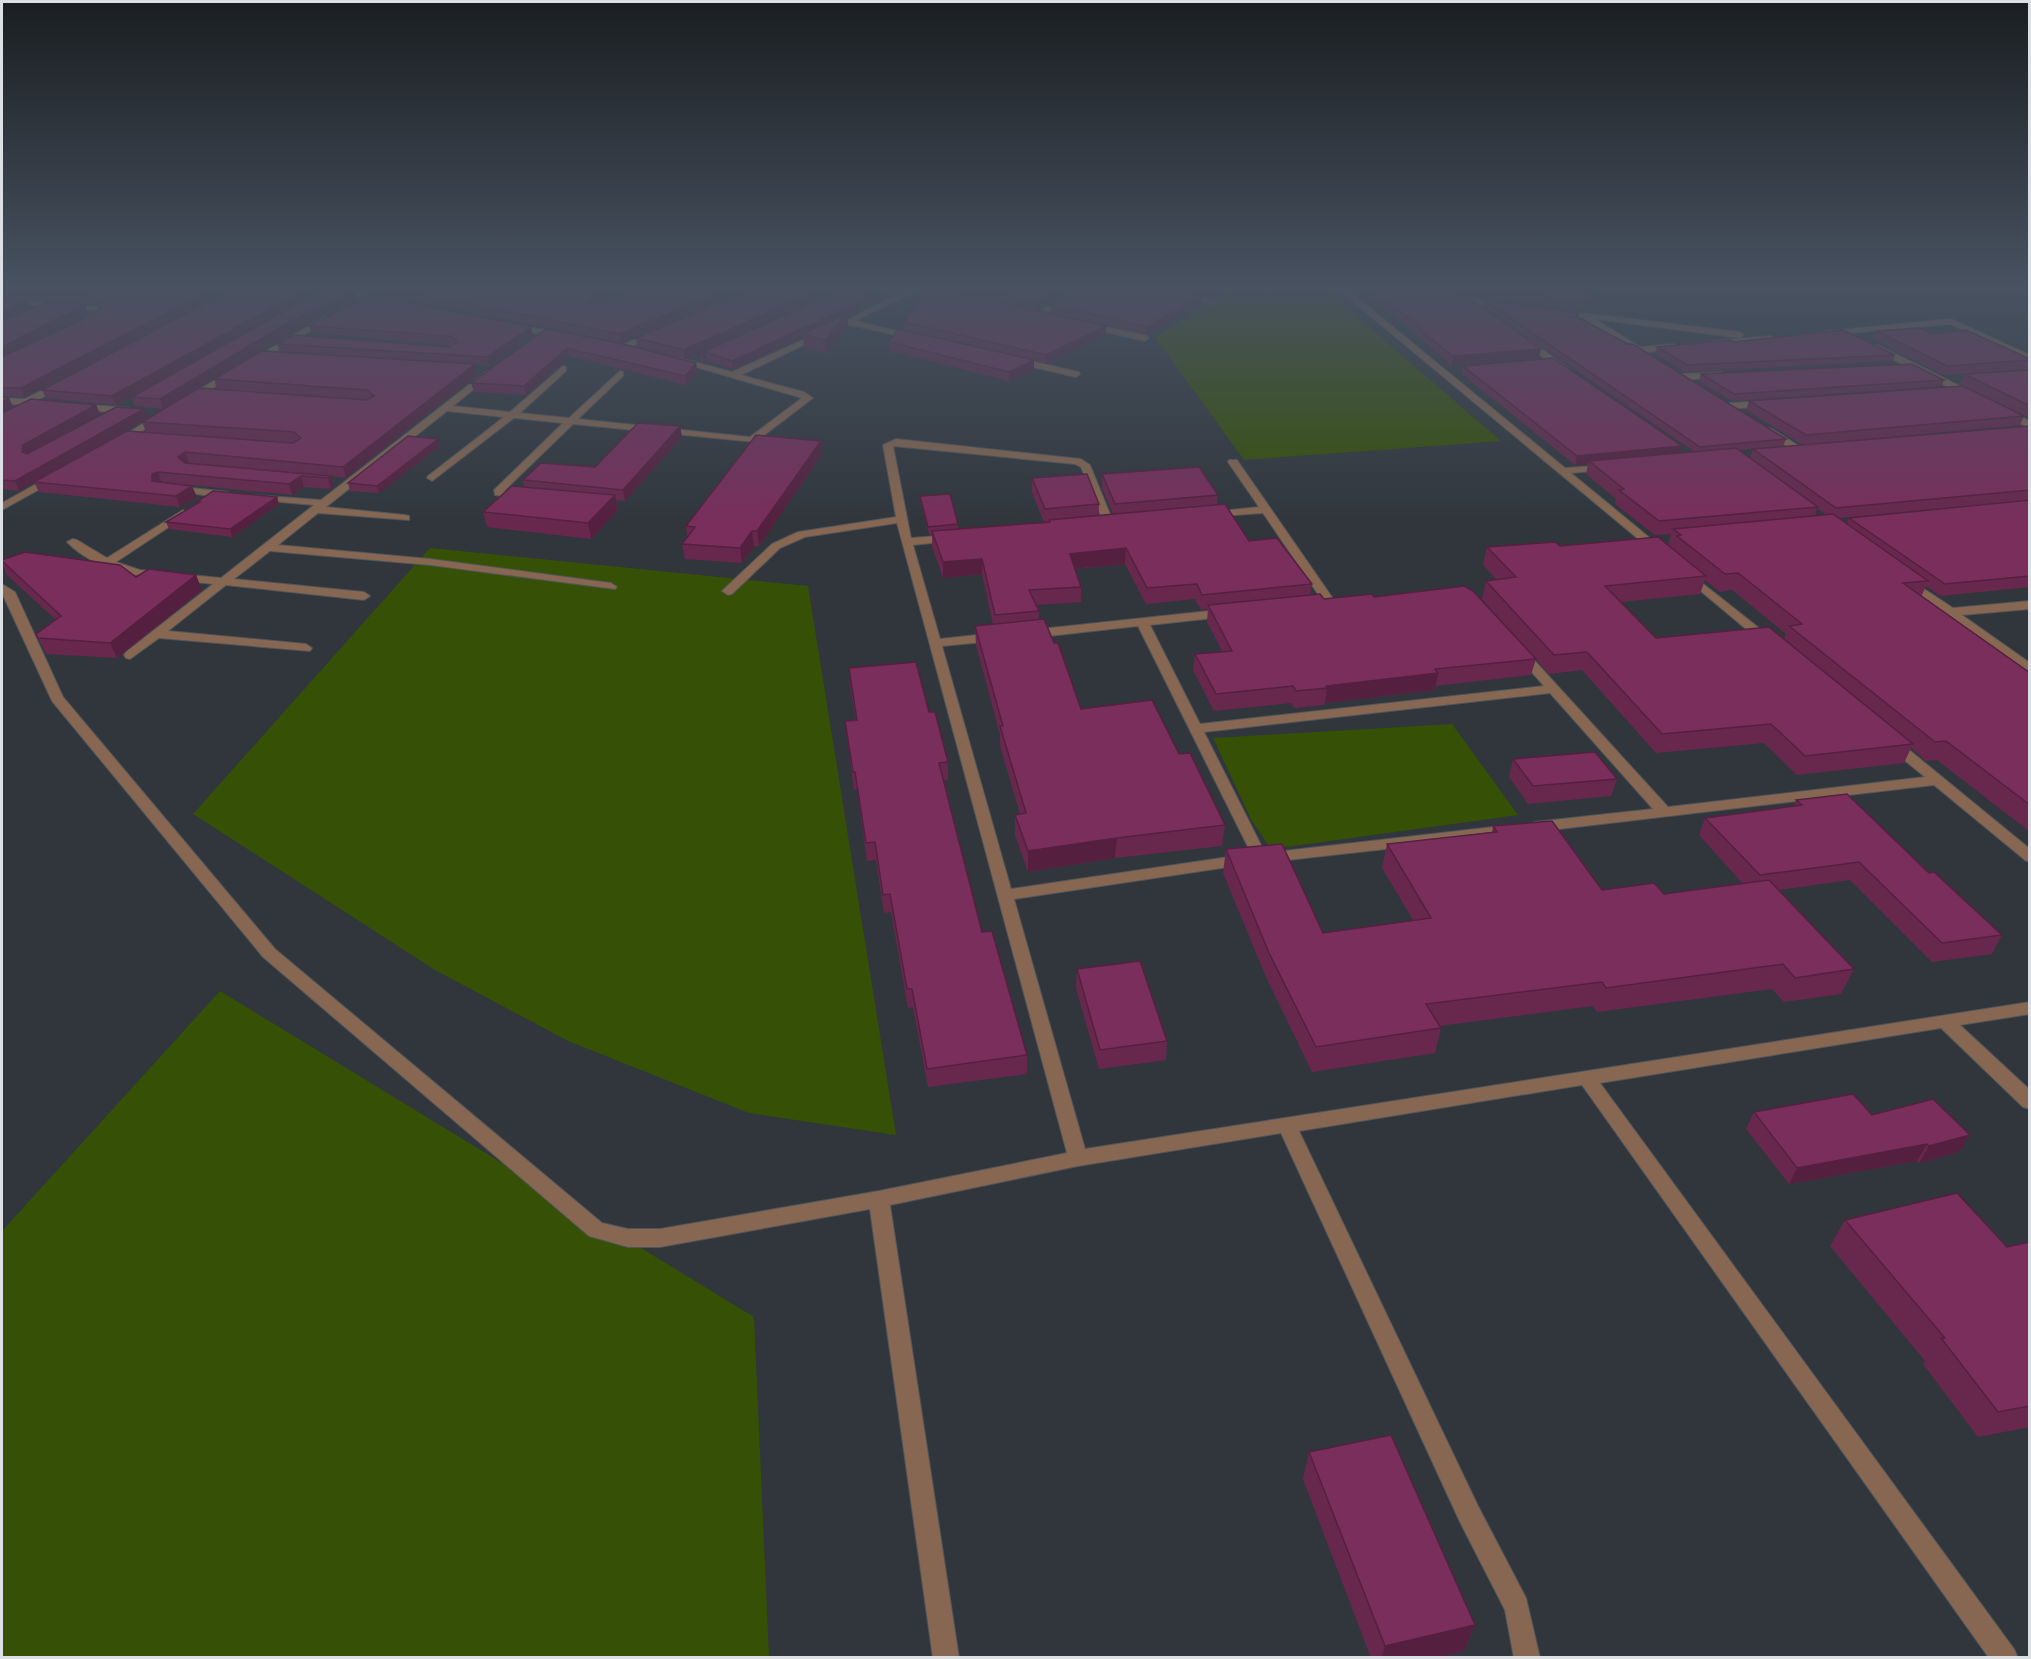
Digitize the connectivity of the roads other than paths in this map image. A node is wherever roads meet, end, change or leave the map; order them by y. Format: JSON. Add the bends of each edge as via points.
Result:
{"nodes":[{"id":1,"x":242,"y":367,"type":"edge"},
{"id":2,"x":491,"y":367,"type":"edge"},
{"id":3,"x":493,"y":367,"type":"edge"},
{"id":4,"x":702,"y":367,"type":"edge"},
{"id":5,"x":750,"y":367,"type":"edge"},
{"id":6,"x":1048,"y":367,"type":"edge"},
{"id":7,"x":1443,"y":367,"type":"edge"},
{"id":8,"x":1563,"y":367,"type":"edge"},
{"id":9,"x":1916,"y":367,"type":"edge"},
{"id":10,"x":478,"y":369,"type":"edge"},
{"id":11,"x":563,"y":369,"type":"dead end"},
{"id":12,"x":620,"y":374,"type":"edge"},
{"id":13,"x":1076,"y":374,"type":"dead end"},
{"id":14,"x":1573,"y":374,"type":"edge"},
{"id":15,"x":1728,"y":375,"type":"edge"},
{"id":16,"x":731,"y":376,"type":"junction"},
{"id":17,"x":1964,"y":379,"type":"edge"},
{"id":18,"x":1942,"y":380,"type":"junction"},
{"id":19,"x":68,"y":381,"type":"edge"},
{"id":20,"x":1701,"y":389,"type":"edge"},
{"id":21,"x":1960,"y":390,"type":"junction"},
{"id":22,"x":1937,"y":392,"type":"edge"},
{"id":23,"x":198,"y":393,"type":"junction"},
{"id":24,"x":221,"y":395,"type":"edge"},
{"id":25,"x":135,"y":398,"type":"edge"},
{"id":26,"x":1720,"y":400,"type":"edge"},
{"id":27,"x":1980,"y":400,"type":"edge"},
{"id":28,"x":2,"y":401,"type":"edge"},
{"id":29,"x":30,"y":402,"type":"junction"},
{"id":30,"x":1776,"y":403,"type":"edge"},
{"id":31,"x":56,"y":405,"type":"edge"},
{"id":32,"x":68,"y":406,"type":"edge"},
{"id":33,"x":1730,"y":406,"type":"junction"},
{"id":34,"x":445,"y":408,"type":"junction"},
{"id":35,"x":173,"y":409,"type":"junction"},
{"id":36,"x":115,"y":410,"type":"junction"},
{"id":37,"x":2000,"y":410,"type":"edge"},
{"id":38,"x":1740,"y":413,"type":"edge"},
{"id":39,"x":12,"y":414,"type":"edge"},
{"id":40,"x":512,"y":415,"type":"junction"},
{"id":41,"x":102,"y":417,"type":"edge"},
{"id":42,"x":572,"y":420,"type":"junction"},
{"id":43,"x":1760,"y":425,"type":"edge"},
{"id":44,"x":2030,"y":428,"type":"edge"},
{"id":45,"x":2018,"y":431,"type":"edge"},
{"id":46,"x":129,"y":436,"type":"junction"},
{"id":47,"x":151,"y":437,"type":"edge"},
{"id":48,"x":109,"y":447,"type":"edge"},
{"id":49,"x":1812,"y":449,"type":"edge"},
{"id":50,"x":1800,"y":450,"type":"junction"},
{"id":51,"x":1778,"y":452,"type":"edge"},
{"id":52,"x":1233,"y":462,"type":"dead end"},
{"id":53,"x":1617,"y":466,"type":"edge"},
{"id":54,"x":1562,"y":471,"type":"junction"},
{"id":55,"x":60,"y":474,"type":"edge"},
{"id":56,"x":432,"y":478,"type":"dead end"},
{"id":57,"x":338,"y":482,"type":"edge"},
{"id":58,"x":349,"y":483,"type":"junction"},
{"id":59,"x":162,"y":488,"type":"edge"},
{"id":60,"x":213,"y":493,"type":"junction"},
{"id":61,"x":538,"y":498,"type":"edge"},
{"id":62,"x":319,"y":506,"type":"junction"},
{"id":63,"x":2,"y":507,"type":"edge"},
{"id":64,"x":1265,"y":510,"type":"junction"},
{"id":65,"x":1198,"y":516,"type":"edge"},
{"id":66,"x":405,"y":518,"type":"dead end"},
{"id":67,"x":901,"y":519,"type":"junction"},
{"id":68,"x":1109,"y":524,"type":"edge"},
{"id":69,"x":966,"y":536,"type":"edge"},
{"id":70,"x":73,"y":542,"type":"dead end"},
{"id":71,"x":906,"y":542,"type":"junction"},
{"id":72,"x":267,"y":547,"type":"junction"},
{"id":73,"x":107,"y":563,"type":"junction"},
{"id":74,"x":1895,"y":572,"type":"edge"},
{"id":75,"x":220,"y":583,"type":"junction"},
{"id":76,"x":611,"y":587,"type":"dead end"},
{"id":77,"x":2,"y":588,"type":"edge"},
{"id":78,"x":728,"y":591,"type":"dead end"},
{"id":79,"x":364,"y":596,"type":"dead end"},
{"id":80,"x":1330,"y":603,"type":"edge"},
{"id":81,"x":2030,"y":605,"type":"edge"},
{"id":82,"x":1236,"y":612,"type":"edge"},
{"id":83,"x":1950,"y":612,"type":"junction"},
{"id":84,"x":1142,"y":622,"type":"junction"},
{"id":85,"x":156,"y":634,"type":"junction"},
{"id":86,"x":934,"y":644,"type":"junction"},
{"id":87,"x":1514,"y":645,"type":"edge"},
{"id":88,"x":1775,"y":646,"type":"edge"},
{"id":89,"x":306,"y":648,"type":"dead end"},
{"id":90,"x":129,"y":655,"type":"dead end"},
{"id":91,"x":2030,"y":669,"type":"edge"},
{"id":92,"x":1552,"y":689,"type":"junction"},
{"id":93,"x":1196,"y":729,"type":"junction"},
{"id":94,"x":1883,"y":735,"type":"edge"},
{"id":95,"x":1937,"y":780,"type":"junction"},
{"id":96,"x":1665,"y":813,"type":"junction"},
{"id":97,"x":2030,"y":856,"type":"edge"},
{"id":98,"x":1260,"y":858,"type":"junction"},
{"id":99,"x":1005,"y":895,"type":"junction"},
{"id":100,"x":2030,"y":1008,"type":"edge"},
{"id":101,"x":1945,"y":1022,"type":"junction"},
{"id":102,"x":1587,"y":1078,"type":"junction"},
{"id":103,"x":2030,"y":1102,"type":"edge"},
{"id":104,"x":1287,"y":1125,"type":"junction"},
{"id":105,"x":1078,"y":1158,"type":"junction"},
{"id":106,"x":879,"y":1199,"type":"junction"},
{"id":107,"x":946,"y":1658,"type":"edge"},
{"id":108,"x":1527,"y":1658,"type":"edge"},
{"id":109,"x":2005,"y":1658,"type":"edge"}],
"edges":[{"from":1,"to":23,"type":"street"},
{"from":2,"to":10,"type":"street"},
{"from":3,"to":34,"type":"street"},
{"from":4,"to":16,"type":"street"},
{"from":5,"to":16,"type":"street"},
{"from":6,"to":13,"type":"street"},
{"from":7,"to":54,"type":"street"},
{"from":8,"to":14,"type":"street"},
{"from":9,"to":18,"type":"street"},
{"from":11,"to":40,"type":"street"},
{"from":12,"to":42,"type":"street"},
{"from":15,"to":20,"type":"street","via":[[1678,374]]},
{"from":16,"to":42,"type":"street","via":[[808,398],[752,440]]},
{"from":17,"to":18,"type":"street"},
{"from":18,"to":21,"type":"street"},
{"from":19,"to":29,"type":"street"},
{"from":21,"to":22,"type":"street"},
{"from":21,"to":27,"type":"street"},
{"from":23,"to":24,"type":"street"},
{"from":23,"to":35,"type":"street"},
{"from":25,"to":36,"type":"street"},
{"from":26,"to":33,"type":"street"},
{"from":28,"to":29,"type":"street"},
{"from":29,"to":31,"type":"street"},
{"from":29,"to":39,"type":"street"},
{"from":30,"to":33,"type":"street"},
{"from":32,"to":36,"type":"street"},
{"from":33,"to":38,"type":"street"},
{"from":34,"to":40,"type":"street"},
{"from":34,"to":58,"type":"street"},
{"from":35,"to":36,"type":"street"},
{"from":35,"to":46,"type":"street"},
{"from":36,"to":41,"type":"street"},
{"from":37,"to":44,"type":"street"},
{"from":40,"to":42,"type":"street"},
{"from":40,"to":56,"type":"street"},
{"from":42,"to":61,"type":"street","via":[[498,490]]},
{"from":43,"to":50,"type":"street"},
{"from":44,"to":45,"type":"street"},
{"from":46,"to":47,"type":"street"},
{"from":46,"to":48,"type":"street"},
{"from":49,"to":50,"type":"street"},
{"from":50,"to":51,"type":"street"},
{"from":52,"to":64,"type":"street"},
{"from":53,"to":54,"type":"street"},
{"from":54,"to":88,"type":"street","via":[[1655,542],[1672,561]]},
{"from":55,"to":63,"type":"street"},
{"from":57,"to":58,"type":"street"},
{"from":58,"to":62,"type":"street"},
{"from":59,"to":60,"type":"street"},
{"from":60,"to":62,"type":"street"},
{"from":60,"to":73,"type":"street"},
{"from":62,"to":66,"type":"street"},
{"from":62,"to":72,"type":"street"},
{"from":64,"to":65,"type":"street"},
{"from":64,"to":80,"type":"street"},
{"from":67,"to":68,"type":"street","via":[[887,448],[896,442],[1077,461],[1085,465]]},
{"from":67,"to":71,"type":"street"},
{"from":67,"to":78,"type":"street","via":[[802,534],[776,546]]},
{"from":69,"to":71,"type":"street"},
{"from":70,"to":73,"type":"street"},
{"from":71,"to":86,"type":"street"},
{"from":72,"to":75,"type":"street"},
{"from":72,"to":76,"type":"street","via":[[430,562]]},
{"from":73,"to":75,"type":"street","via":[[139,573]]},
{"from":74,"to":83,"type":"street"},
{"from":75,"to":79,"type":"street"},
{"from":75,"to":85,"type":"street"},
{"from":77,"to":106,"type":"street","via":[[9,592],[57,698],[269,953],[596,1230],[628,1238],[660,1238]]},
{"from":81,"to":83,"type":"street"},
{"from":82,"to":84,"type":"street"},
{"from":83,"to":91,"type":"street"},
{"from":84,"to":86,"type":"street"},
{"from":84,"to":93,"type":"street"},
{"from":85,"to":89,"type":"street"},
{"from":85,"to":90,"type":"street"},
{"from":86,"to":99,"type":"street"},
{"from":87,"to":92,"type":"street"},
{"from":92,"to":93,"type":"street"},
{"from":92,"to":96,"type":"street"},
{"from":93,"to":98,"type":"street"},
{"from":94,"to":95,"type":"street"},
{"from":95,"to":96,"type":"street"},
{"from":95,"to":97,"type":"street"},
{"from":96,"to":98,"type":"street"},
{"from":98,"to":99,"type":"street"},
{"from":99,"to":105,"type":"street"},
{"from":100,"to":101,"type":"street"},
{"from":101,"to":102,"type":"street"},
{"from":101,"to":103,"type":"street"},
{"from":102,"to":104,"type":"street"},
{"from":102,"to":109,"type":"street"},
{"from":104,"to":105,"type":"street"},
{"from":104,"to":108,"type":"street","via":[[1469,1514],[1517,1607]]},
{"from":105,"to":106,"type":"street"},
{"from":106,"to":107,"type":"street"}]}
